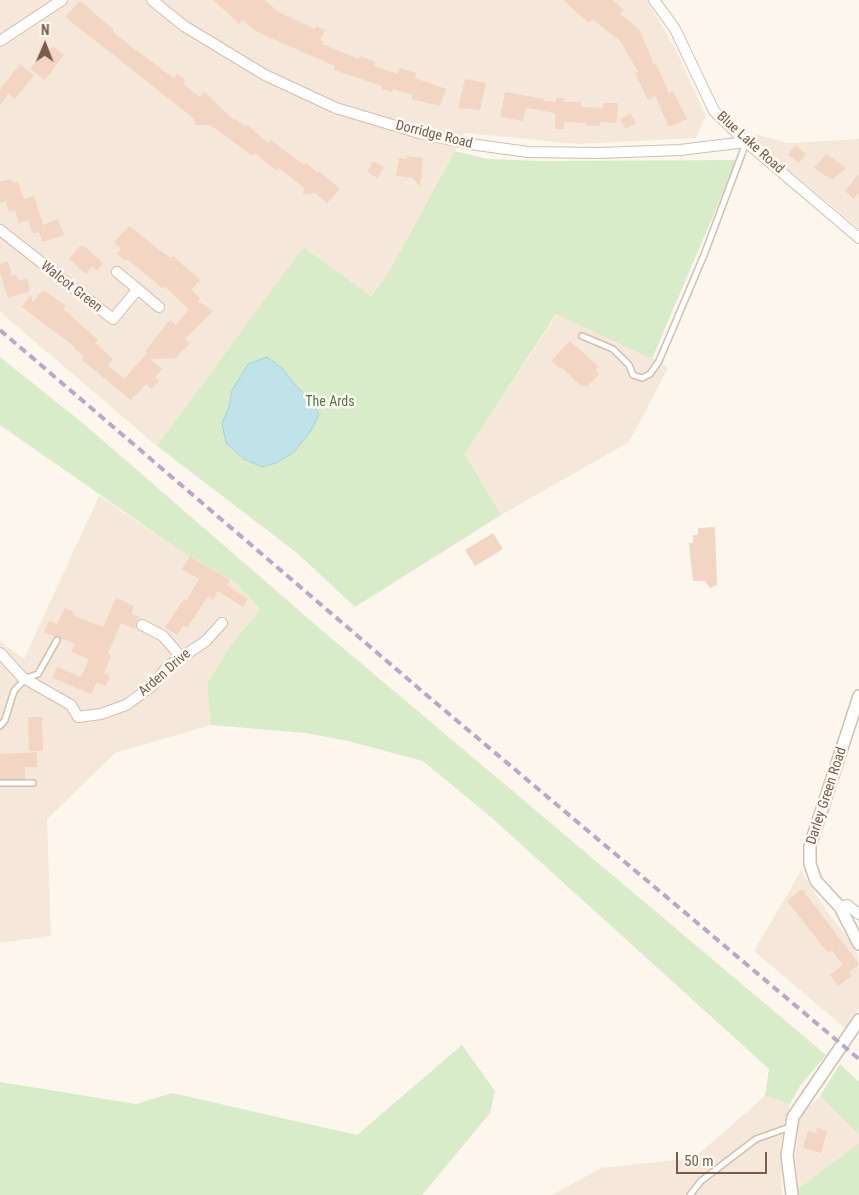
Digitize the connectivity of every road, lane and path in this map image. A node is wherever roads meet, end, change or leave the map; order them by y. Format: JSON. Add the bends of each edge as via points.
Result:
{"nodes":[{"id":1,"x":62,"y":0,"type":"edge"},
{"id":2,"x":152,"y":0,"type":"edge"},
{"id":3,"x":654,"y":0,"type":"edge"},
{"id":4,"x":0,"y":40,"type":"edge"},
{"id":5,"x":746,"y":142,"type":"junction"},
{"id":6,"x":0,"y":230,"type":"edge"},
{"id":7,"x":859,"y":238,"type":"edge"},
{"id":8,"x":117,"y":272,"type":"dead end"},
{"id":9,"x":138,"y":289,"type":"junction"},
{"id":10,"x":159,"y":307,"type":"dead end"},
{"id":11,"x":582,"y":336,"type":"dead end"},
{"id":12,"x":222,"y":623,"type":"dead end"},
{"id":13,"x":142,"y":625,"type":"dead end"},
{"id":14,"x":57,"y":640,"type":"dead end"},
{"id":15,"x":0,"y":653,"type":"edge"},
{"id":16,"x":181,"y":656,"type":"junction"},
{"id":17,"x":26,"y":678,"type":"junction"},
{"id":18,"x":859,"y":696,"type":"edge"},
{"id":19,"x":0,"y":726,"type":"edge"},
{"id":20,"x":0,"y":783,"type":"edge"},
{"id":21,"x":33,"y":783,"type":"dead end"},
{"id":22,"x":840,"y":906,"type":"junction"},
{"id":23,"x":859,"y":914,"type":"edge"},
{"id":24,"x":859,"y":944,"type":"edge"},
{"id":25,"x":859,"y":1020,"type":"edge"},
{"id":26,"x":790,"y":1127,"type":"junction"},
{"id":27,"x":690,"y":1195,"type":"edge"},
{"id":28,"x":792,"y":1195,"type":"edge"}],
"edges":[{"from":1,"to":4,"type":"street"},
{"from":2,"to":5,"type":"street","name":"Dorridge Road","via":[[184,26],[265,75],[336,108],[419,133],[528,152],[680,150]]},
{"from":3,"to":5,"type":"street","name":"Blue Lake Road","via":[[675,29],[714,111]]},
{"from":5,"to":7,"type":"street","name":"Blue Lake Road"},
{"from":5,"to":11,"type":"lane","via":[[704,255],[659,361],[650,374],[642,378],[633,375],[629,365],[613,349]]},
{"from":6,"to":9,"type":"street","name":"Walcot Green","via":[[113,319]]},
{"from":8,"to":9,"type":"street"},
{"from":9,"to":10,"type":"street"},
{"from":12,"to":16,"type":"street","name":"Arden Drive","via":[[206,641]]},
{"from":13,"to":16,"type":"street","via":[[163,636]]},
{"from":14,"to":17,"type":"lane","via":[[38,674]]},
{"from":15,"to":17,"type":"street"},
{"from":16,"to":17,"type":"street","name":"Arden Drive","via":[[152,686],[126,705],[101,714],[78,717],[70,705]]},
{"from":17,"to":19,"type":"lane","via":[[14,691]]},
{"from":18,"to":22,"type":"street","name":"Darley Green Road","via":[[810,846],[810,864],[816,881]]},
{"from":20,"to":21,"type":"lane"},
{"from":22,"to":23,"type":"street","via":[[846,905]]},
{"from":22,"to":24,"type":"street","name":"Darley Green Road"},
{"from":25,"to":26,"type":"street","via":[[798,1107]]},
{"from":26,"to":27,"type":"lane","via":[[756,1139],[701,1181]]},
{"from":26,"to":28,"type":"street","via":[[787,1155]]}]}
